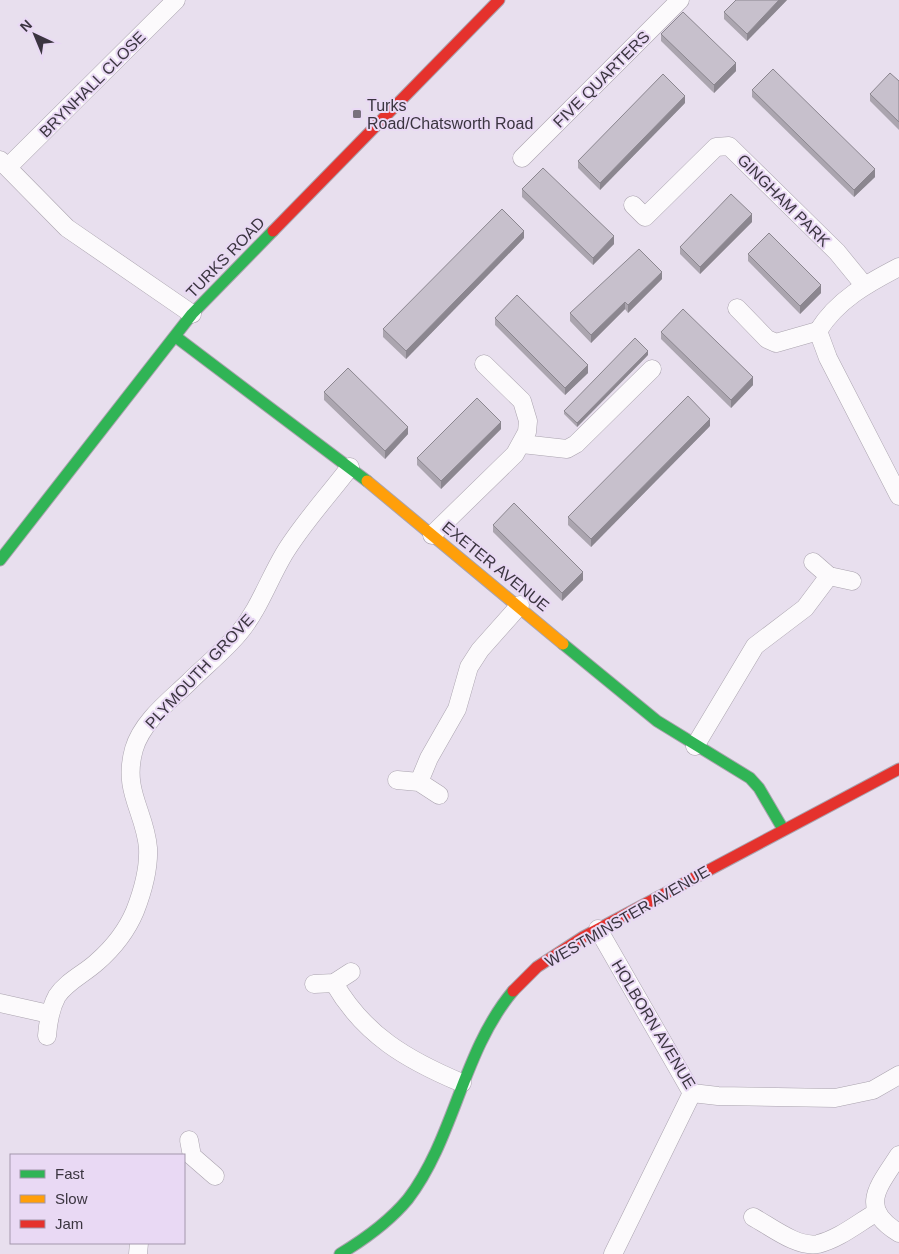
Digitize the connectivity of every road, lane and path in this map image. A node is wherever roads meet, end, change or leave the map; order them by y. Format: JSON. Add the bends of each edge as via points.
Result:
{"nodes":[{"id":1,"x":176,"y":0,"type":"edge"},
{"id":2,"x":499,"y":0,"type":"edge"},
{"id":3,"x":680,"y":0,"type":"edge"},
{"id":4,"x":522,"y":158,"type":"dead end"},
{"id":5,"x":4,"y":164,"type":"edge"},
{"id":6,"x":633,"y":205,"type":"dead end"},
{"id":7,"x":899,"y":267,"type":"edge"},
{"id":8,"x":864,"y":285,"type":"junction"},
{"id":9,"x":737,"y":308,"type":"dead end"},
{"id":10,"x":192,"y":314,"type":"junction"},
{"id":11,"x":818,"y":332,"type":"junction"},
{"id":12,"x":176,"y":337,"type":"junction"},
{"id":13,"x":484,"y":364,"type":"dead end"},
{"id":14,"x":652,"y":368,"type":"dead end"},
{"id":15,"x":522,"y":444,"type":"junction"},
{"id":16,"x":350,"y":467,"type":"junction"},
{"id":17,"x":899,"y":496,"type":"edge"},
{"id":18,"x":432,"y":535,"type":"junction"},
{"id":19,"x":0,"y":560,"type":"edge"},
{"id":20,"x":813,"y":562,"type":"dead end"},
{"id":21,"x":829,"y":576,"type":"junction"},
{"id":22,"x":852,"y":581,"type":"dead end"},
{"id":23,"x":520,"y":605,"type":"junction"},
{"id":24,"x":695,"y":746,"type":"junction"},
{"id":25,"x":899,"y":770,"type":"edge"},
{"id":26,"x":396,"y":780,"type":"dead end"},
{"id":27,"x":419,"y":782,"type":"junction"},
{"id":28,"x":439,"y":794,"type":"dead end"},
{"id":29,"x":783,"y":829,"type":"junction"},
{"id":30,"x":598,"y":930,"type":"junction"},
{"id":31,"x":351,"y":972,"type":"dead end"},
{"id":32,"x":334,"y":983,"type":"junction"},
{"id":33,"x":314,"y":984,"type":"dead end"},
{"id":34,"x":0,"y":1003,"type":"edge"},
{"id":35,"x":49,"y":1014,"type":"junction"},
{"id":36,"x":47,"y":1036,"type":"dead end"},
{"id":37,"x":897,"y":1082,"type":"edge"},
{"id":38,"x":462,"y":1083,"type":"junction"},
{"id":39,"x":692,"y":1093,"type":"junction"},
{"id":40,"x":188,"y":1153,"type":"edge"},
{"id":41,"x":899,"y":1155,"type":"edge"},
{"id":42,"x":215,"y":1176,"type":"dead end"},
{"id":43,"x":876,"y":1212,"type":"junction"},
{"id":44,"x":753,"y":1217,"type":"dead end"},
{"id":45,"x":899,"y":1233,"type":"edge"},
{"id":46,"x":340,"y":1254,"type":"edge"},
{"id":47,"x":613,"y":1254,"type":"edge"}],
"edges":[{"from":1,"to":5,"type":"street","name":"BRYNHALL CLOSE"},
{"from":2,"to":10,"type":"street","name":"TURKS ROAD"},
{"from":3,"to":4,"type":"street","name":"FIVE QUARTERS"},
{"from":5,"to":10,"type":"street","via":[[67,228]]},
{"from":6,"to":8,"type":"street","name":"GINGHAM PARK","via":[[645,217],[716,147],[729,146],[836,252]]},
{"from":7,"to":8,"type":"street"},
{"from":8,"to":11,"type":"street","via":[[840,304]]},
{"from":9,"to":11,"type":"street","via":[[776,343]]},
{"from":10,"to":12,"type":"street","name":"TURKS ROAD"},
{"from":11,"to":17,"type":"street","via":[[828,358]]},
{"from":12,"to":16,"type":"street","name":"EXETER AVENUE"},
{"from":12,"to":19,"type":"street","name":"TURKS ROAD"},
{"from":13,"to":15,"type":"street","via":[[514,392],[527,411],[527,429]]},
{"from":14,"to":15,"type":"street","via":[[576,444],[567,449]]},
{"from":15,"to":18,"type":"street"},
{"from":16,"to":18,"type":"street","name":"EXETER AVENUE"},
{"from":16,"to":35,"type":"street","name":"PLYMOUTH GROVE","via":[[285,552],[255,612],[239,634],[145,726],[134,747],[130,768],[131,791],[148,849],[146,872],[135,911],[113,946],[69,983],[57,996]]},
{"from":18,"to":23,"type":"street","name":"EXETER AVENUE"},
{"from":20,"to":21,"type":"street"},
{"from":21,"to":22,"type":"street"},
{"from":21,"to":24,"type":"street","via":[[805,608],[755,646]]},
{"from":23,"to":24,"type":"street","name":"EXETER AVENUE","via":[[657,721]]},
{"from":23,"to":27,"type":"street","via":[[469,667],[458,709]]},
{"from":24,"to":29,"type":"street","name":"EXETER AVENUE","via":[[750,778]]},
{"from":25,"to":29,"type":"street","name":"WESTMINSTER AVENUE"},
{"from":26,"to":27,"type":"street"},
{"from":27,"to":28,"type":"street"},
{"from":29,"to":30,"type":"street","name":"WESTMINSTER AVENUE"},
{"from":30,"to":38,"type":"street","name":"WESTMINSTER AVENUE","via":[[542,963],[525,978],[485,1035]]},
{"from":30,"to":39,"type":"street","name":"HOLBORN AVENUE"},
{"from":31,"to":32,"type":"street"},
{"from":32,"to":33,"type":"street"},
{"from":32,"to":38,"type":"street","via":[[351,1010],[384,1041],[420,1065]]},
{"from":34,"to":35,"type":"street"},
{"from":35,"to":36,"type":"street","name":"PLYMOUTH GROVE"},
{"from":37,"to":39,"type":"street","name":"HOLBORN AVENUE","via":[[836,1098]]},
{"from":38,"to":46,"type":"street","name":"WESTMINSTER AVENUE","via":[[433,1155],[414,1188],[380,1227]]},
{"from":39,"to":47,"type":"street"},
{"from":40,"to":42,"type":"street"},
{"from":41,"to":43,"type":"street","via":[[876,1191]]},
{"from":43,"to":44,"type":"street","via":[[817,1244],[794,1239]]},
{"from":43,"to":45,"type":"street"}]}
